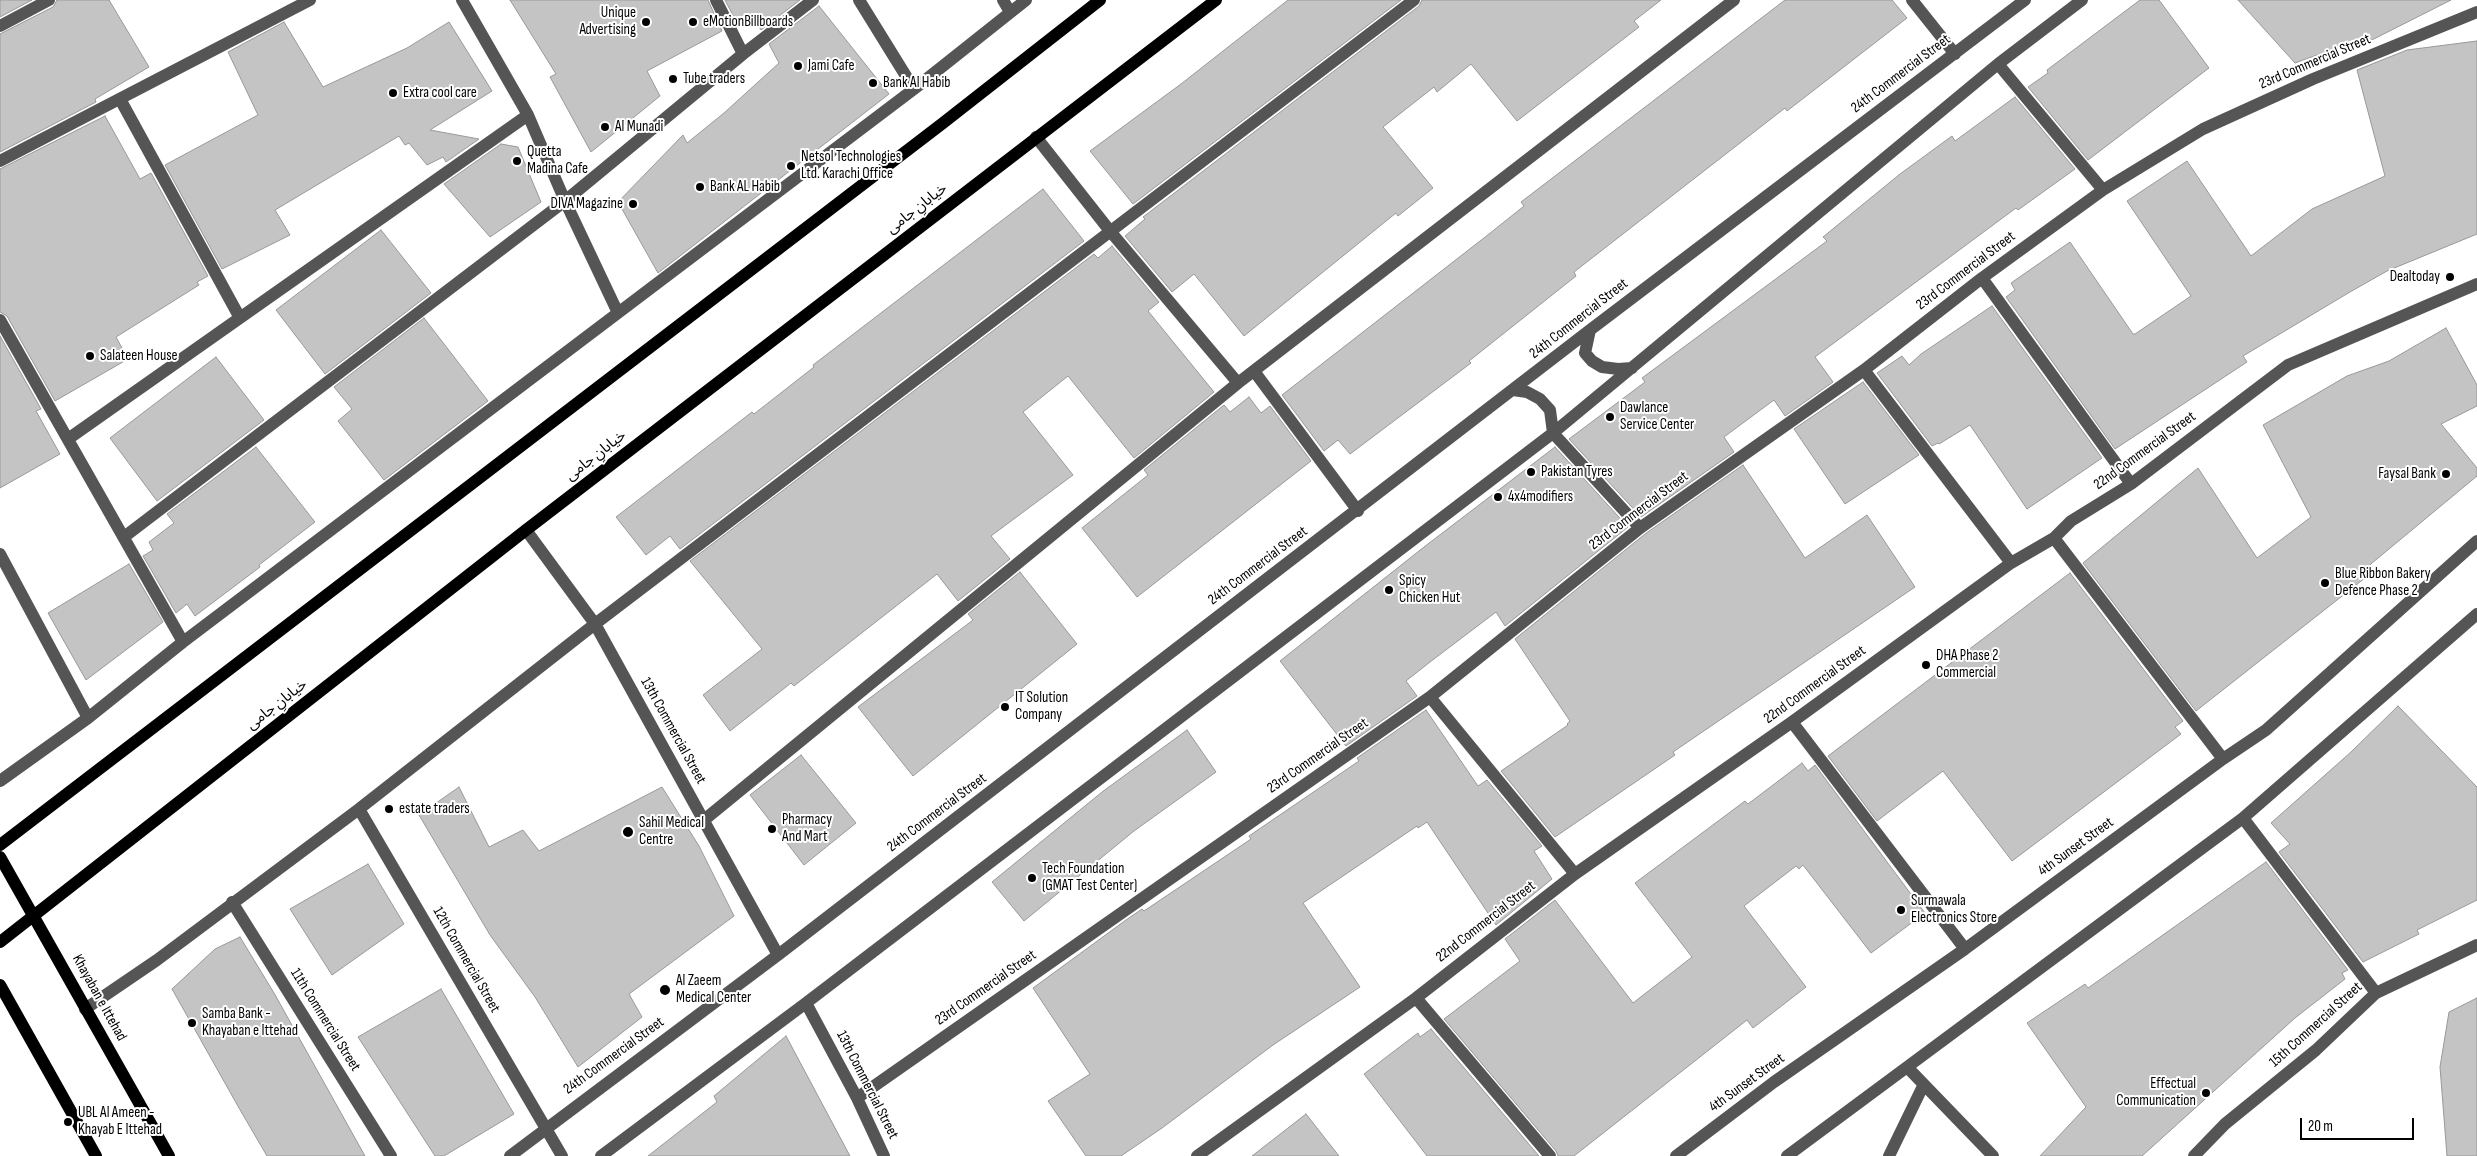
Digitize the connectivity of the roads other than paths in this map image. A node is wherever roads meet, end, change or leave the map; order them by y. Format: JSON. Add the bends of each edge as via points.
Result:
{"nodes":[{"id":1,"x":48,"y":0,"type":"edge"},
{"id":2,"x":310,"y":0,"type":"edge"},
{"id":3,"x":462,"y":0,"type":"edge"},
{"id":4,"x":716,"y":0,"type":"edge"},
{"id":5,"x":813,"y":0,"type":"edge"},
{"id":6,"x":859,"y":0,"type":"edge"},
{"id":7,"x":1003,"y":0,"type":"edge"},
{"id":8,"x":1026,"y":0,"type":"edge"},
{"id":9,"x":1100,"y":0,"type":"edge"},
{"id":10,"x":1216,"y":0,"type":"edge"},
{"id":11,"x":1414,"y":0,"type":"edge"},
{"id":12,"x":1734,"y":0,"type":"edge"},
{"id":13,"x":1912,"y":0,"type":"edge"},
{"id":14,"x":2025,"y":0,"type":"edge"},
{"id":15,"x":2082,"y":0,"type":"edge"},
{"id":16,"x":1010,"y":12,"type":"junction"},
{"id":17,"x":2477,"y":12,"type":"edge"},
{"id":18,"x":0,"y":26,"type":"edge"},
{"id":19,"x":743,"y":54,"type":"junction"},
{"id":20,"x":1955,"y":54,"type":"junction"},
{"id":21,"x":1998,"y":64,"type":"junction"},
{"id":22,"x":914,"y":89,"type":"junction"},
{"id":23,"x":120,"y":99,"type":"junction"},
{"id":24,"x":528,"y":116,"type":"junction"},
{"id":25,"x":1036,"y":137,"type":"junction"},
{"id":26,"x":0,"y":161,"type":"edge"},
{"id":27,"x":2103,"y":190,"type":"junction"},
{"id":28,"x":565,"y":201,"type":"junction"},
{"id":29,"x":1110,"y":231,"type":"junction"},
{"id":30,"x":1982,"y":278,"type":"junction"},
{"id":31,"x":2477,"y":284,"type":"edge"},
{"id":32,"x":618,"y":313,"type":"junction"},
{"id":33,"x":240,"y":318,"type":"junction"},
{"id":34,"x":0,"y":320,"type":"edge"},
{"id":35,"x":1590,"y":330,"type":"junction"},
{"id":36,"x":1632,"y":368,"type":"junction"},
{"id":37,"x":1864,"y":370,"type":"junction"},
{"id":38,"x":1254,"y":371,"type":"junction"},
{"id":39,"x":1238,"y":383,"type":"junction"},
{"id":40,"x":1513,"y":390,"type":"junction"},
{"id":41,"x":1553,"y":433,"type":"junction"},
{"id":42,"x":68,"y":439,"type":"junction"},
{"id":43,"x":2131,"y":484,"type":"junction"},
{"id":44,"x":1358,"y":510,"type":"junction"},
{"id":45,"x":1640,"y":528,"type":"junction"},
{"id":46,"x":526,"y":530,"type":"junction"},
{"id":47,"x":124,"y":537,"type":"junction"},
{"id":48,"x":2054,"y":538,"type":"junction"},
{"id":49,"x":2477,"y":542,"type":"edge"},
{"id":50,"x":0,"y":554,"type":"edge"},
{"id":51,"x":2011,"y":563,"type":"junction"},
{"id":52,"x":2477,"y":614,"type":"edge"},
{"id":53,"x":595,"y":624,"type":"junction"},
{"id":54,"x":183,"y":642,"type":"junction"},
{"id":55,"x":1430,"y":697,"type":"junction"},
{"id":56,"x":88,"y":718,"type":"junction"},
{"id":57,"x":1792,"y":722,"type":"junction"},
{"id":58,"x":2223,"y":759,"type":"junction"},
{"id":59,"x":0,"y":781,"type":"edge"},
{"id":60,"x":359,"y":809,"type":"junction"},
{"id":61,"x":2243,"y":818,"type":"junction"},
{"id":62,"x":704,"y":820,"type":"junction"},
{"id":63,"x":0,"y":845,"type":"edge"},
{"id":64,"x":0,"y":857,"type":"edge"},
{"id":65,"x":1574,"y":874,"type":"junction"},
{"id":66,"x":232,"y":902,"type":"junction"},
{"id":67,"x":35,"y":916,"type":"junction"},
{"id":68,"x":0,"y":942,"type":"edge"},
{"id":69,"x":2477,"y":945,"type":"edge"},
{"id":70,"x":1965,"y":949,"type":"junction"},
{"id":71,"x":778,"y":955,"type":"junction"},
{"id":72,"x":0,"y":985,"type":"edge"},
{"id":73,"x":2376,"y":992,"type":"junction"},
{"id":74,"x":1416,"y":998,"type":"junction"},
{"id":75,"x":806,"y":1003,"type":"junction"},
{"id":76,"x":85,"y":1009,"type":"junction"},
{"id":77,"x":1908,"y":1068,"type":"junction"},
{"id":78,"x":1923,"y":1086,"type":"junction"},
{"id":79,"x":857,"y":1098,"type":"junction"},
{"id":80,"x":546,"y":1127,"type":"junction"},
{"id":81,"x":96,"y":1156,"type":"edge"},
{"id":82,"x":169,"y":1156,"type":"edge"},
{"id":83,"x":391,"y":1156,"type":"edge"},
{"id":84,"x":510,"y":1156,"type":"edge"},
{"id":85,"x":562,"y":1156,"type":"edge"},
{"id":86,"x":601,"y":1156,"type":"edge"},
{"id":87,"x":884,"y":1156,"type":"edge"},
{"id":88,"x":1196,"y":1156,"type":"edge"},
{"id":89,"x":1550,"y":1156,"type":"edge"},
{"id":90,"x":1676,"y":1156,"type":"edge"},
{"id":91,"x":1787,"y":1156,"type":"edge"},
{"id":92,"x":1889,"y":1156,"type":"edge"},
{"id":93,"x":1993,"y":1156,"type":"edge"},
{"id":94,"x":2194,"y":1156,"type":"edge"}],
"edges":[{"from":1,"to":18,"type":"street"},
{"from":2,"to":23,"type":"street"},
{"from":3,"to":24,"type":"street"},
{"from":4,"to":19,"type":"street"},
{"from":5,"to":19,"type":"street"},
{"from":6,"to":22,"type":"street"},
{"from":7,"to":16,"type":"street"},
{"from":8,"to":16,"type":"street"},
{"from":9,"to":63,"type":"main road"},
{"from":10,"to":25,"type":"main road","name":"خیابانِ جامی"},
{"from":11,"to":29,"type":"street"},
{"from":12,"to":38,"type":"street"},
{"from":13,"to":20,"type":"street"},
{"from":14,"to":20,"type":"street","name":"24th Commercial Street"},
{"from":15,"to":21,"type":"street"},
{"from":16,"to":22,"type":"street"},
{"from":17,"to":27,"type":"street","name":"23rd Commercial Street","via":[[2313,79],[2203,129]]},
{"from":19,"to":28,"type":"street"},
{"from":20,"to":35,"type":"street","name":"24th Commercial Street"},
{"from":21,"to":27,"type":"street"},
{"from":21,"to":36,"type":"street"},
{"from":22,"to":32,"type":"street"},
{"from":23,"to":26,"type":"street"},
{"from":23,"to":33,"type":"street"},
{"from":24,"to":28,"type":"street"},
{"from":24,"to":33,"type":"street"},
{"from":25,"to":29,"type":"street"},
{"from":25,"to":46,"type":"main road","name":"خیابانِ جامی"},
{"from":27,"to":30,"type":"street","name":"23rd Commercial Street"},
{"from":28,"to":32,"type":"street"},
{"from":28,"to":47,"type":"street"},
{"from":29,"to":39,"type":"street"},
{"from":29,"to":53,"type":"street"},
{"from":30,"to":37,"type":"street","name":"23rd Commercial Street"},
{"from":30,"to":43,"type":"street"},
{"from":31,"to":43,"type":"street","name":"22nd Commercial Street","via":[[2288,365]]},
{"from":32,"to":54,"type":"street"},
{"from":33,"to":42,"type":"street"},
{"from":34,"to":42,"type":"street"},
{"from":35,"to":36,"type":"street","via":[[1585,353],[1592,361],[1618,370]]},
{"from":35,"to":40,"type":"street","name":"24th Commercial Street"},
{"from":36,"to":41,"type":"street"},
{"from":37,"to":45,"type":"street","name":"23rd Commercial Street"},
{"from":37,"to":51,"type":"street"},
{"from":38,"to":39,"type":"street"},
{"from":38,"to":44,"type":"street"},
{"from":39,"to":62,"type":"street"},
{"from":40,"to":41,"type":"street","via":[[1528,392],[1540,399],[1550,410]]},
{"from":40,"to":44,"type":"street","name":"24th Commercial Street"},
{"from":41,"to":45,"type":"street"},
{"from":41,"to":75,"type":"street"},
{"from":42,"to":47,"type":"street"},
{"from":43,"to":48,"type":"street","name":"22nd Commercial Street","via":[[2071,521]]},
{"from":44,"to":71,"type":"street","name":"24th Commercial Street"},
{"from":45,"to":55,"type":"street","name":"23rd Commercial Street"},
{"from":46,"to":53,"type":"street","name":"13th Commercial Street"},
{"from":46,"to":67,"type":"main road","name":"خیابانِ جامی"},
{"from":47,"to":54,"type":"street"},
{"from":48,"to":51,"type":"street","name":"22nd Commercial Street"},
{"from":48,"to":58,"type":"street"},
{"from":49,"to":58,"type":"street","name":"4th Sunset Street","via":[[2266,730]]},
{"from":50,"to":56,"type":"street"},
{"from":51,"to":57,"type":"street","name":"22nd Commercial Street"},
{"from":52,"to":61,"type":"street"},
{"from":53,"to":60,"type":"street"},
{"from":53,"to":62,"type":"street","name":"13th Commercial Street"},
{"from":54,"to":56,"type":"street"},
{"from":55,"to":65,"type":"street"},
{"from":55,"to":79,"type":"street","name":"23rd Commercial Street"},
{"from":56,"to":59,"type":"street"},
{"from":57,"to":65,"type":"street","name":"22nd Commercial Street"},
{"from":57,"to":70,"type":"street"},
{"from":58,"to":70,"type":"street","name":"4th Sunset Street"},
{"from":60,"to":66,"type":"street"},
{"from":60,"to":80,"type":"street","name":"12th Commercial Street"},
{"from":61,"to":73,"type":"street"},
{"from":61,"to":77,"type":"street"},
{"from":62,"to":71,"type":"street","name":"13th Commercial Street"},
{"from":64,"to":67,"type":"main road","name":"Khayaban e Ittehad"},
{"from":65,"to":74,"type":"street","name":"22nd Commercial Street"},
{"from":66,"to":76,"type":"street","via":[[157,960]]},
{"from":66,"to":83,"type":"street","name":"11th Commercial Street"},
{"from":67,"to":68,"type":"main road","name":"خیابانِ جامی"},
{"from":67,"to":76,"type":"main road","name":"Khayaban e Ittehad"},
{"from":69,"to":73,"type":"street","name":"15th Commercial Street"},
{"from":70,"to":90,"type":"street","name":"4th Sunset Street","via":[[1774,1082]]},
{"from":71,"to":80,"type":"street","name":"24th Commercial Street"},
{"from":72,"to":81,"type":"main road"},
{"from":73,"to":94,"type":"street","name":"15th Commercial Street","via":[[2316,1050],[2225,1124]]},
{"from":74,"to":88,"type":"street","name":"22nd Commercial Street"},
{"from":74,"to":89,"type":"street"},
{"from":75,"to":79,"type":"street","name":"13th Commercial Street"},
{"from":75,"to":86,"type":"street"},
{"from":76,"to":82,"type":"main road","name":"Khayaban e Ittehad"},
{"from":77,"to":78,"type":"street"},
{"from":77,"to":91,"type":"street"},
{"from":78,"to":92,"type":"street"},
{"from":78,"to":93,"type":"street"},
{"from":79,"to":87,"type":"street","name":"13th Commercial Street"},
{"from":80,"to":84,"type":"street","name":"24th Commercial Street"},
{"from":80,"to":85,"type":"street","name":"12th Commercial Street"}]}
